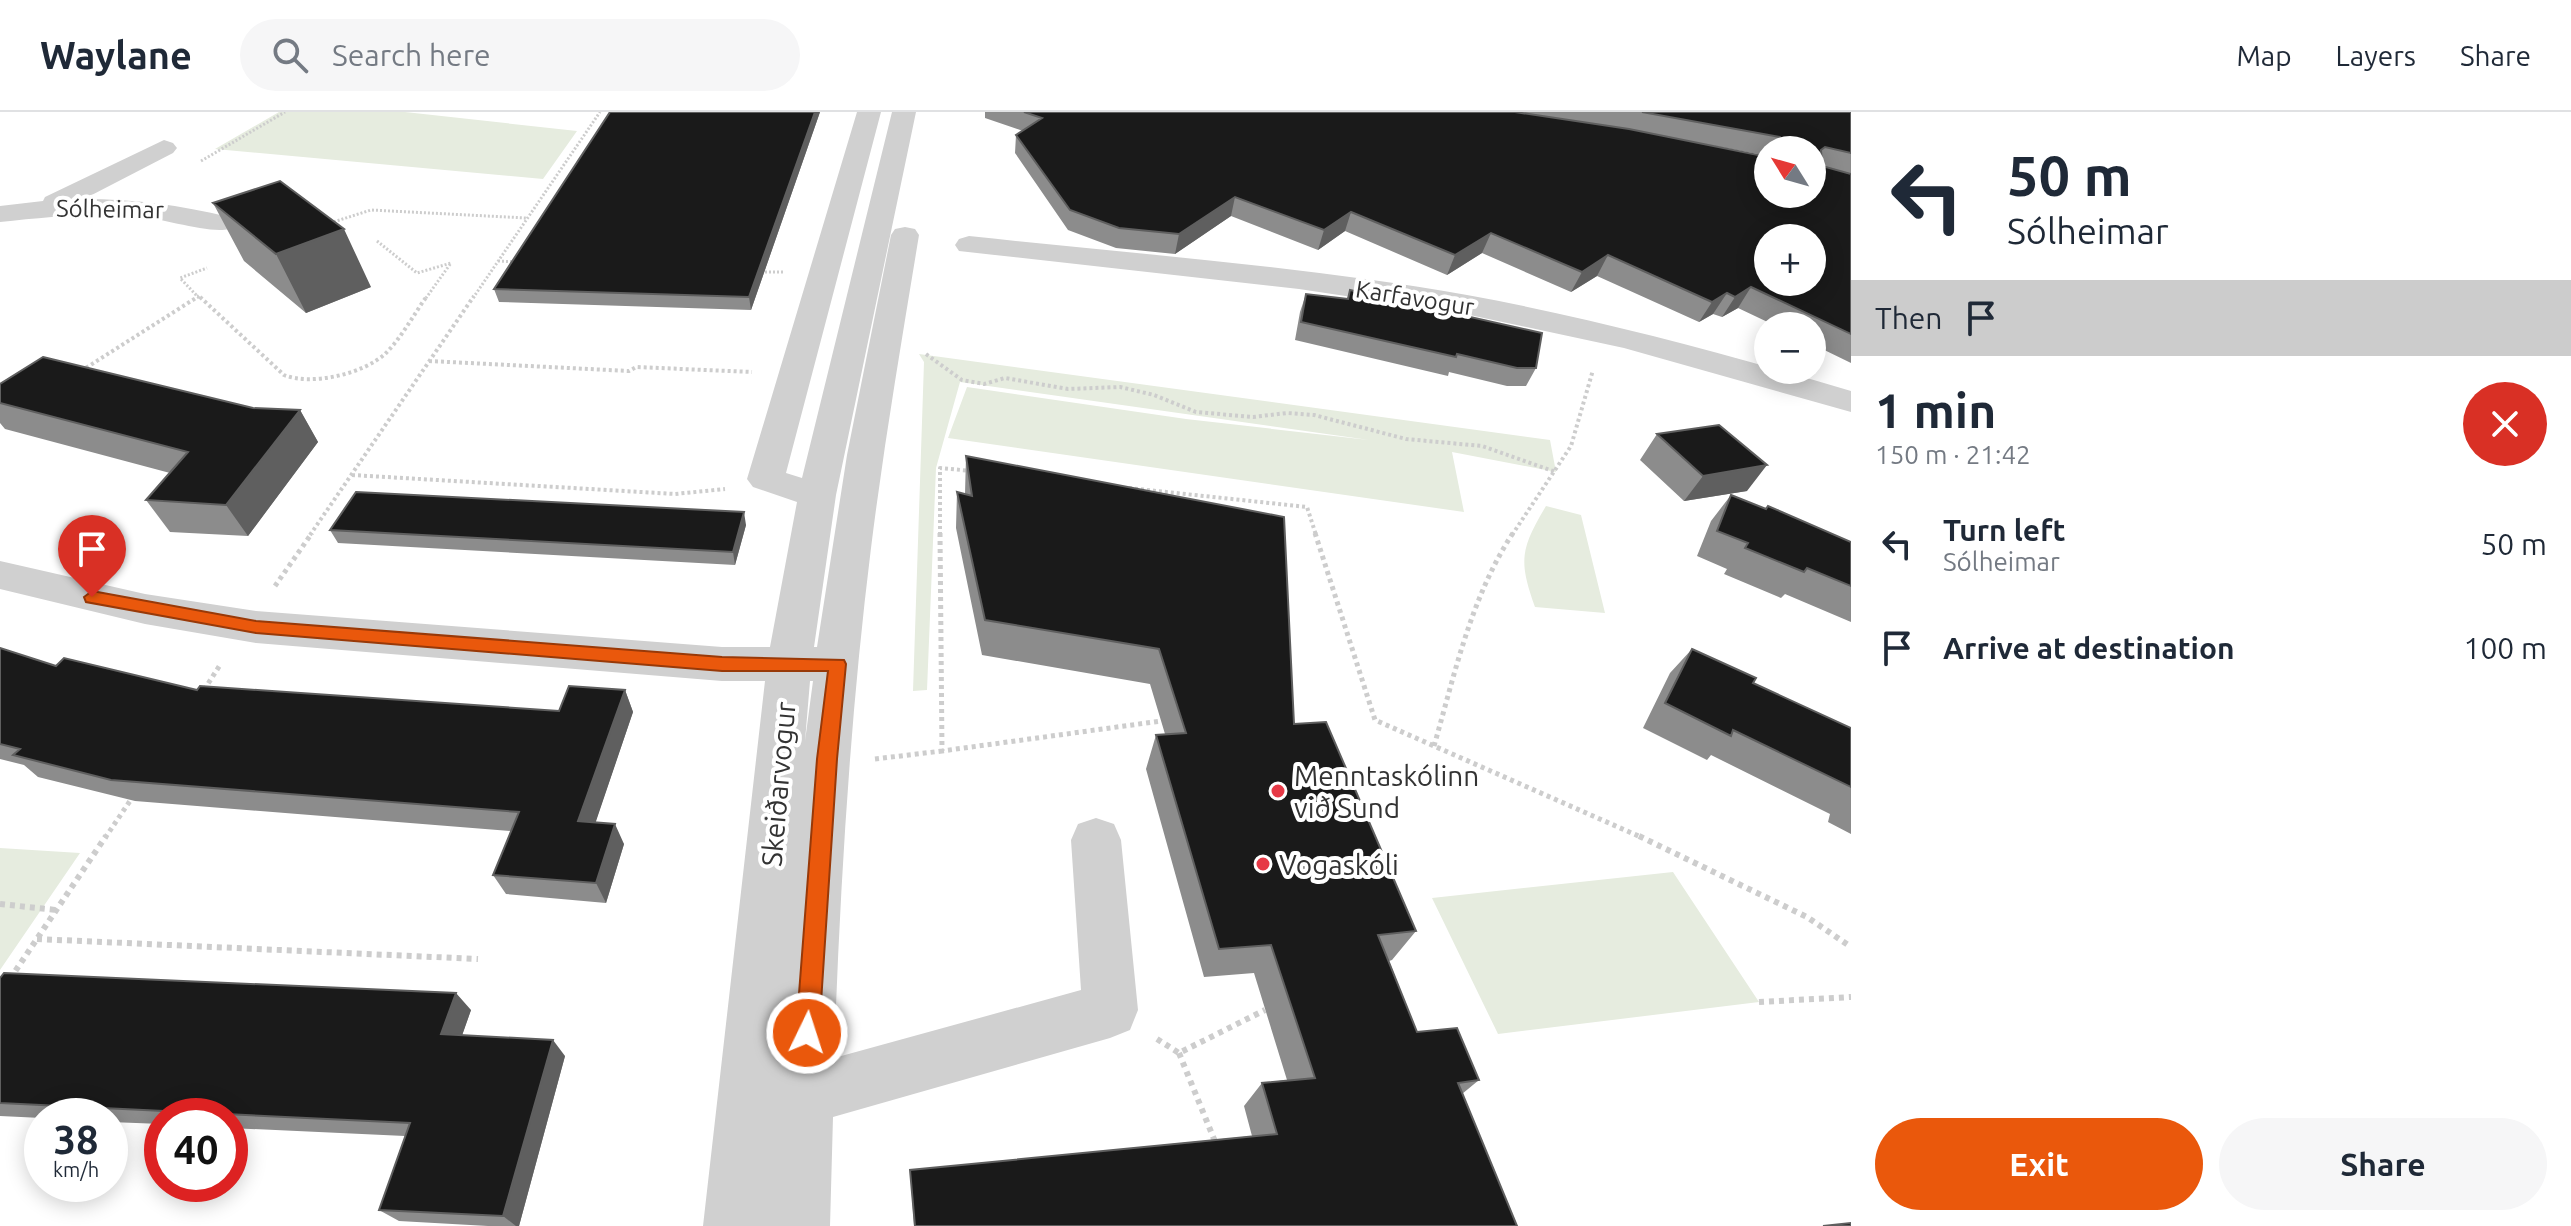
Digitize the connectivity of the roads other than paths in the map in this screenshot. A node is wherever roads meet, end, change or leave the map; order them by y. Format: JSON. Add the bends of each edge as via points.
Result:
{"nodes":[{"id":1,"x":869,"y":112,"type":"edge"},
{"id":2,"x":904,"y":112,"type":"edge"},
{"id":3,"x":928,"y":112,"type":"edge"},
{"id":4,"x":164,"y":148,"type":"dead end"},
{"id":5,"x":44,"y":209,"type":"junction"},
{"id":6,"x":0,"y":214,"type":"edge"},
{"id":7,"x":219,"y":223,"type":"dead end"},
{"id":8,"x":969,"y":245,"type":"dead end"},
{"id":9,"x":1851,"y":402,"type":"edge"},
{"id":10,"x":817,"y":495,"type":"junction"},
{"id":11,"x":0,"y":575,"type":"edge"},
{"id":12,"x":837,"y":664,"type":"junction"},
{"id":13,"x":789,"y":665,"type":"junction"},
{"id":14,"x":1096,"y":840,"type":"dead end"},
{"id":15,"x":803,"y":1096,"type":"junction"},
{"id":16,"x":735,"y":1226,"type":"edge"},
{"id":17,"x":798,"y":1226,"type":"edge"}],
"edges":[{"from":1,"to":10,"type":"street","via":[[766,479]]},
{"from":2,"to":10,"type":"street","name":"Skeiðarvogur"},
{"from":3,"to":12,"type":"street","name":"Skeiðarvogur","via":[[864,457]]},
{"from":4,"to":5,"type":"street"},
{"from":5,"to":6,"type":"street","name":"Sólheimar"},
{"from":5,"to":7,"type":"street","name":"Sólheimar","via":[[177,210]]},
{"from":8,"to":9,"type":"street","name":"Karfavogur","via":[[1411,295],[1593,331]]},
{"from":10,"to":13,"type":"street","name":"Skeiðarvogur"},
{"from":11,"to":13,"type":"street","via":[[145,609],[256,627]]},
{"from":12,"to":13,"type":"street"},
{"from":12,"to":15,"type":"street","name":"Skeiðarvogur"},
{"from":13,"to":16,"type":"street","name":"Skeiðarvogur"},
{"from":14,"to":15,"type":"street","via":[[1110,1010]]},
{"from":15,"to":17,"type":"street","name":"Skeiðarvogur"}]}
